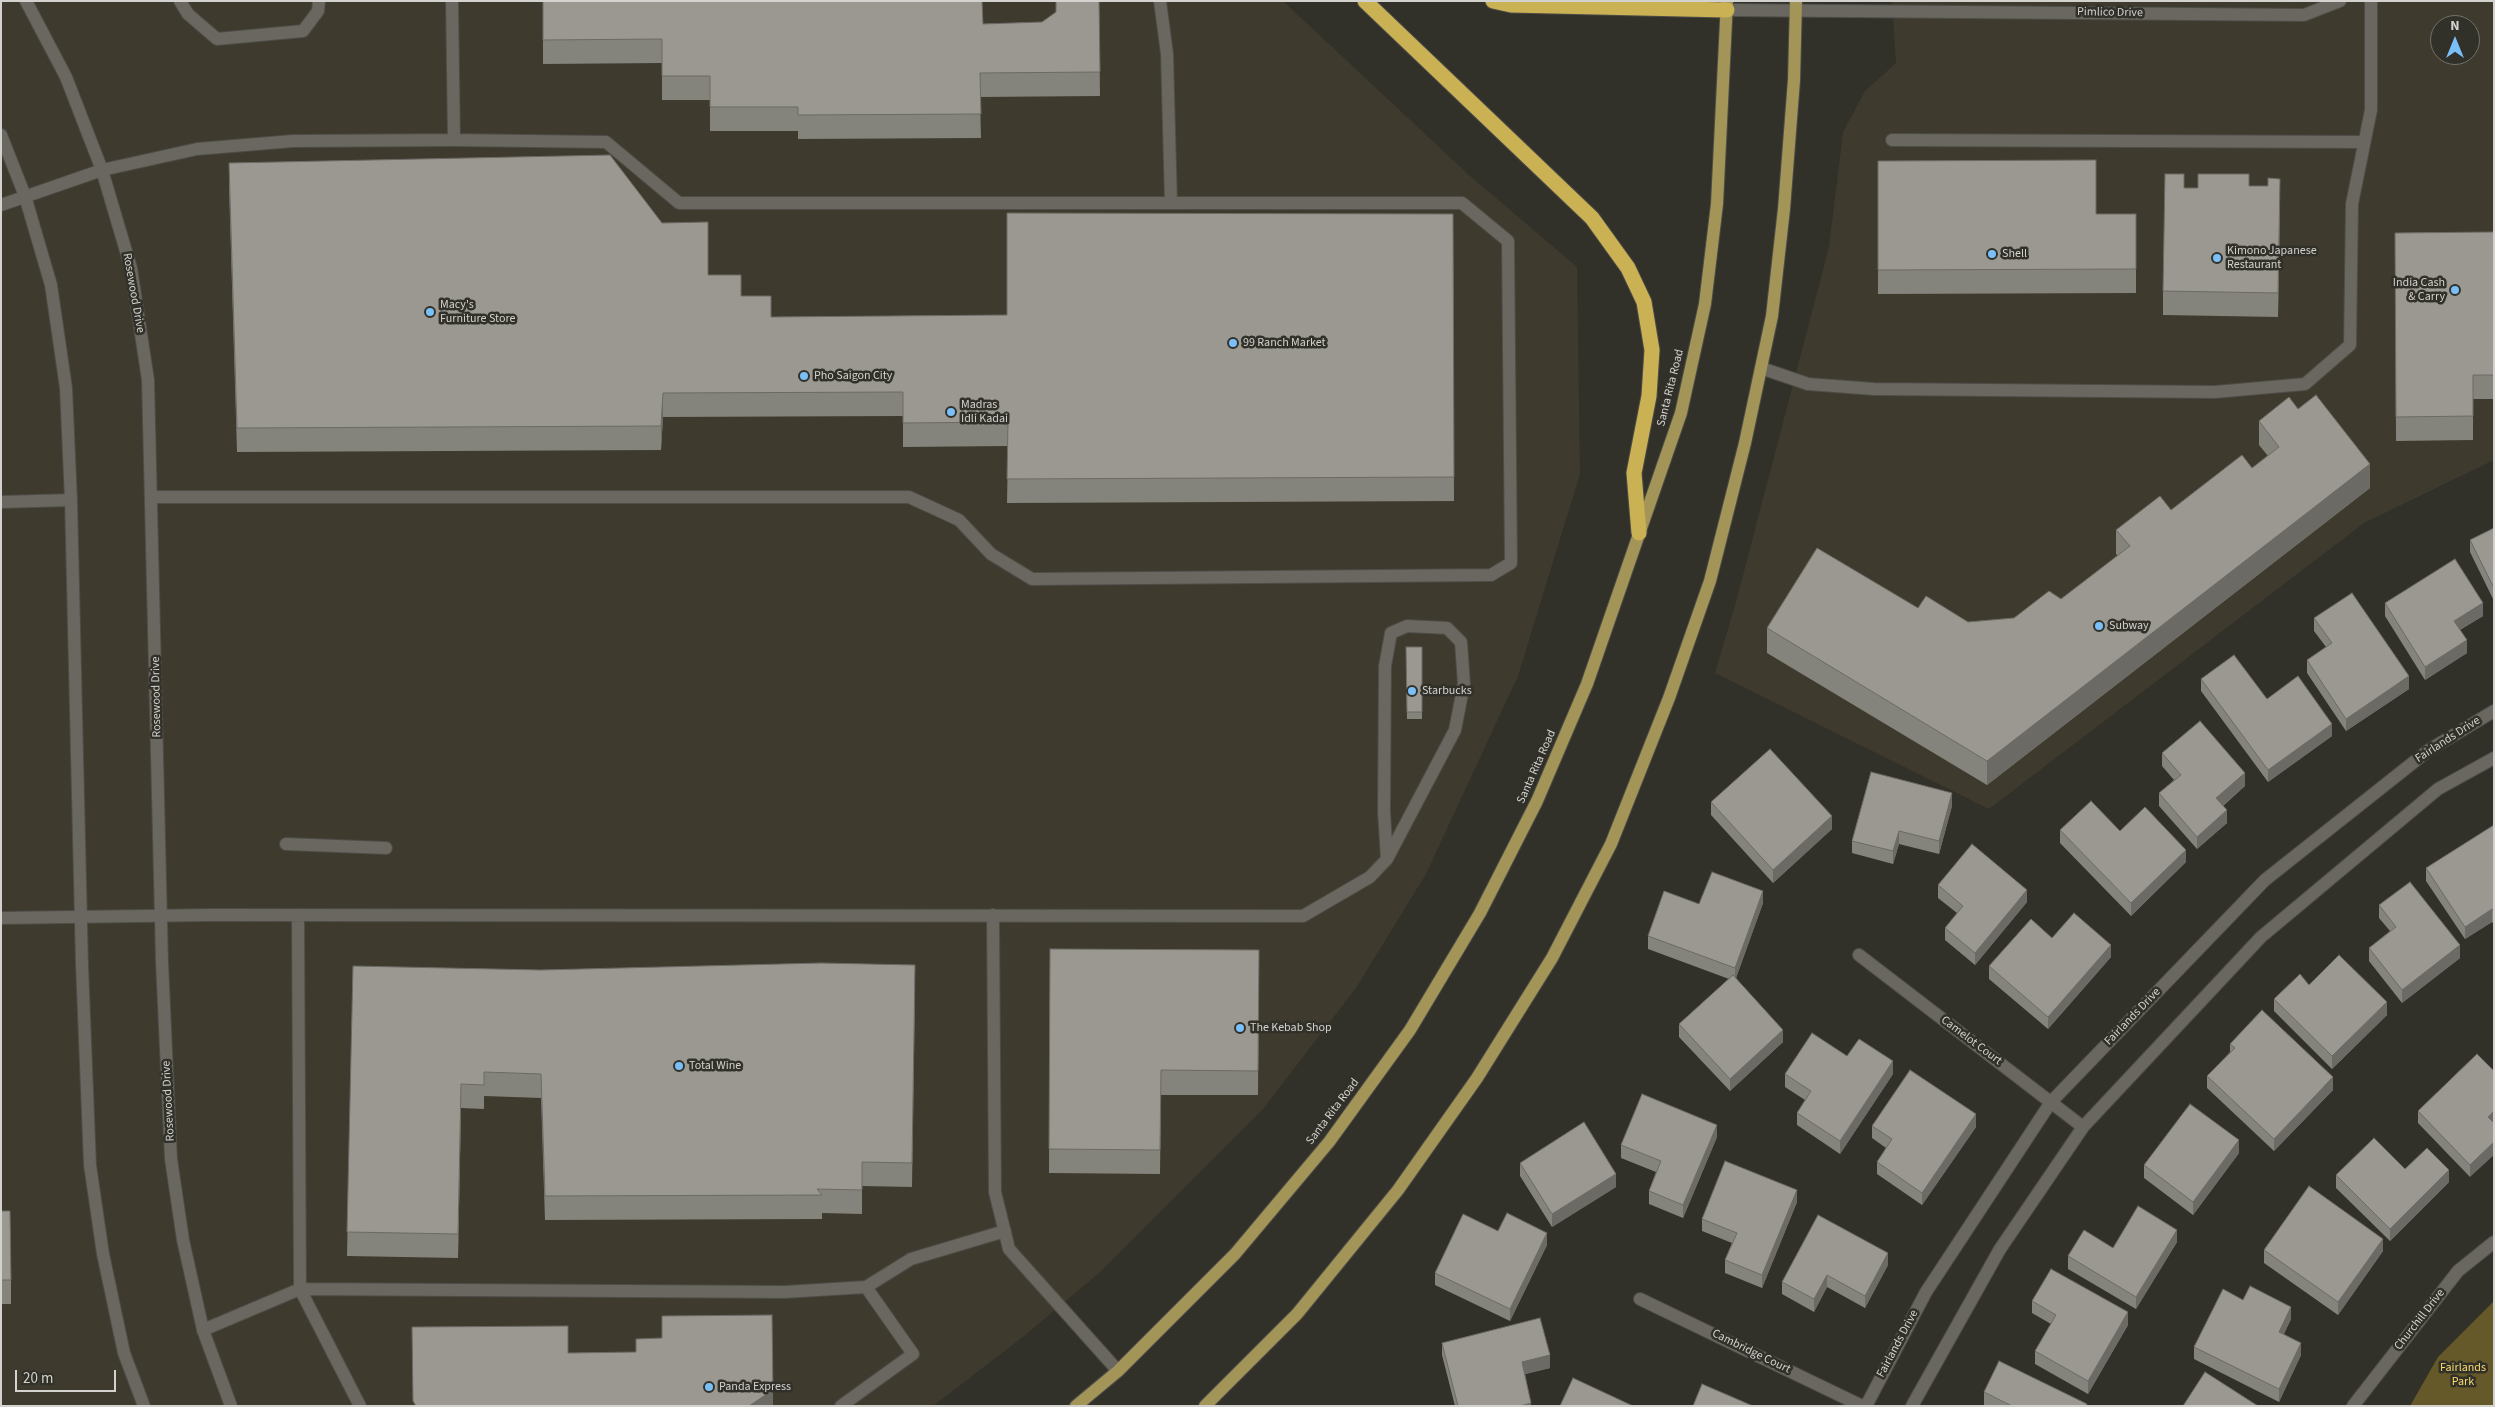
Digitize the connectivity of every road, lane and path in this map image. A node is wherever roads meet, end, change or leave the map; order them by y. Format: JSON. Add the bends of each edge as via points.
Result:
{"nodes":[{"id":1,"x":26,"y":1,"type":"edge"},
{"id":2,"x":180,"y":1,"type":"edge"},
{"id":3,"x":318,"y":1,"type":"edge"},
{"id":4,"x":452,"y":1,"type":"edge"},
{"id":5,"x":1160,"y":1,"type":"edge"},
{"id":6,"x":1365,"y":1,"type":"edge"},
{"id":7,"x":1494,"y":1,"type":"edge"},
{"id":8,"x":2340,"y":1,"type":"edge"},
{"id":9,"x":2372,"y":1,"type":"edge"},
{"id":10,"x":1796,"y":5,"type":"edge"},
{"id":11,"x":1727,"y":6,"type":"edge"},
{"id":12,"x":1,"y":135,"type":"edge"},
{"id":13,"x":454,"y":140,"type":"junction"},
{"id":14,"x":1892,"y":140,"type":"dead end"},
{"id":15,"x":2364,"y":142,"type":"junction"},
{"id":16,"x":102,"y":170,"type":"junction"},
{"id":17,"x":25,"y":196,"type":"junction"},
{"id":18,"x":1171,"y":203,"type":"junction"},
{"id":19,"x":1,"y":205,"type":"edge"},
{"id":20,"x":1761,"y":368,"type":"junction"},
{"id":21,"x":152,"y":497,"type":"junction"},
{"id":22,"x":71,"y":500,"type":"junction"},
{"id":23,"x":1,"y":502,"type":"edge"},
{"id":24,"x":1639,"y":533,"type":"junction"},
{"id":25,"x":2494,"y":711,"type":"edge"},
{"id":26,"x":2494,"y":758,"type":"edge"},
{"id":27,"x":286,"y":844,"type":"dead end"},
{"id":28,"x":386,"y":848,"type":"dead end"},
{"id":29,"x":1387,"y":860,"type":"junction"},
{"id":30,"x":298,"y":915,"type":"junction"},
{"id":31,"x":994,"y":915,"type":"junction"},
{"id":32,"x":161,"y":916,"type":"junction"},
{"id":33,"x":81,"y":917,"type":"junction"},
{"id":34,"x":1,"y":918,"type":"edge"},
{"id":35,"x":1859,"y":955,"type":"dead end"},
{"id":36,"x":2051,"y":1102,"type":"junction"},
{"id":37,"x":2083,"y":1127,"type":"junction"},
{"id":38,"x":1005,"y":1231,"type":"junction"},
{"id":39,"x":2494,"y":1242,"type":"edge"},
{"id":40,"x":866,"y":1287,"type":"junction"},
{"id":41,"x":300,"y":1289,"type":"junction"},
{"id":42,"x":1640,"y":1299,"type":"dead end"},
{"id":43,"x":203,"y":1330,"type":"junction"},
{"id":44,"x":1118,"y":1371,"type":"junction"},
{"id":45,"x":144,"y":1406,"type":"edge"},
{"id":46,"x":231,"y":1406,"type":"edge"},
{"id":47,"x":360,"y":1406,"type":"edge"},
{"id":48,"x":841,"y":1406,"type":"edge"},
{"id":49,"x":1076,"y":1406,"type":"edge"},
{"id":50,"x":1205,"y":1406,"type":"edge"},
{"id":51,"x":1864,"y":1406,"type":"edge"},
{"id":52,"x":1912,"y":1406,"type":"edge"},
{"id":53,"x":2353,"y":1406,"type":"edge"}],
"edges":[{"from":1,"to":16,"type":"street","name":"Rosewood Drive","via":[[66,77]]},
{"from":2,"to":3,"type":"street","via":[[188,14],[217,39],[303,31],[318,11]]},
{"from":4,"to":13,"type":"street"},
{"from":5,"to":18,"type":"street","via":[[1167,54]]},
{"from":6,"to":24,"type":"highway","via":[[1592,218],[1628,268],[1644,302],[1652,350],[1648,396],[1634,473]]},
{"from":7,"to":11,"type":"highway","via":[[1511,5]]},
{"from":8,"to":10,"type":"street","name":"Pimlico Drive","via":[[2304,15]]},
{"from":9,"to":15,"type":"street","via":[[2370,110]]},
{"from":10,"to":11,"type":"street","name":"Pimlico Drive"},
{"from":10,"to":20,"type":"main road","via":[[1784,209],[1772,316]]},
{"from":11,"to":24,"type":"main road","name":"Santa Rita Road","via":[[1717,204],[1705,304],[1681,413]]},
{"from":12,"to":17,"type":"street"},
{"from":13,"to":16,"type":"street","via":[[293,141],[197,149]]},
{"from":13,"to":18,"type":"street","via":[[606,142],[679,203]]},
{"from":14,"to":15,"type":"street"},
{"from":15,"to":20,"type":"street","via":[[2352,204],[2350,345],[2305,384],[2215,392],[1874,389],[1808,384]]},
{"from":16,"to":17,"type":"street"},
{"from":16,"to":21,"type":"street","name":"Rosewood Drive","via":[[131,268],[148,380]]},
{"from":17,"to":19,"type":"street"},
{"from":17,"to":22,"type":"street","via":[[51,285],[66,388]]},
{"from":18,"to":21,"type":"street","via":[[1462,203],[1508,242],[1511,563],[1491,575],[1032,579],[991,554],[959,520],[909,497]]},
{"from":20,"to":50,"type":"main road","via":[[1746,443],[1710,581],[1669,698],[1611,844],[1552,958],[1477,1078],[1398,1190],[1297,1314]]},
{"from":21,"to":32,"type":"street","name":"Rosewood Drive"},
{"from":22,"to":23,"type":"street"},
{"from":22,"to":33,"type":"street"},
{"from":24,"to":44,"type":"main road","name":"Santa Rita Road","via":[[1587,684],[1537,801],[1480,913],[1410,1030],[1329,1142],[1235,1254]]},
{"from":25,"to":36,"type":"street","name":"Fairlands Drive","via":[[2429,750],[2265,880]]},
{"from":26,"to":37,"type":"street","via":[[2438,789],[2261,936]]},
{"from":27,"to":28,"type":"street"},
{"from":29,"to":29,"type":"street","via":[[1455,730],[1464,684],[1461,642],[1447,628],[1407,626],[1391,633],[1385,666],[1384,812]]},
{"from":29,"to":31,"type":"street","via":[[1370,878],[1303,916]]},
{"from":30,"to":31,"type":"street"},
{"from":30,"to":32,"type":"street"},
{"from":30,"to":41,"type":"street"},
{"from":31,"to":38,"type":"street","via":[[995,1192]]},
{"from":32,"to":33,"type":"street"},
{"from":32,"to":43,"type":"street","name":"Rosewood Drive","via":[[171,1159],[183,1240]]},
{"from":33,"to":34,"type":"street"},
{"from":33,"to":45,"type":"street","via":[[90,1165],[124,1353]]},
{"from":35,"to":36,"type":"street","name":"Camelot Court"},
{"from":36,"to":37,"type":"street","name":"Camelot Court"},
{"from":36,"to":51,"type":"street","name":"Fairlands Drive","via":[[1926,1292]]},
{"from":37,"to":52,"type":"street","via":[[2000,1249]]},
{"from":38,"to":40,"type":"street","via":[[911,1259]]},
{"from":38,"to":44,"type":"street","via":[[1009,1249]]},
{"from":39,"to":53,"type":"street","name":"Churchill Drive","via":[[2458,1270]]},
{"from":40,"to":41,"type":"street","via":[[785,1292]]},
{"from":40,"to":48,"type":"street","via":[[913,1354]]},
{"from":41,"to":43,"type":"street"},
{"from":41,"to":47,"type":"street"},
{"from":42,"to":51,"type":"street","name":"Cambridge Court"},
{"from":43,"to":46,"type":"street","name":"Rosewood Drive"},
{"from":44,"to":49,"type":"main road","name":"Santa Rita Road"}]}
